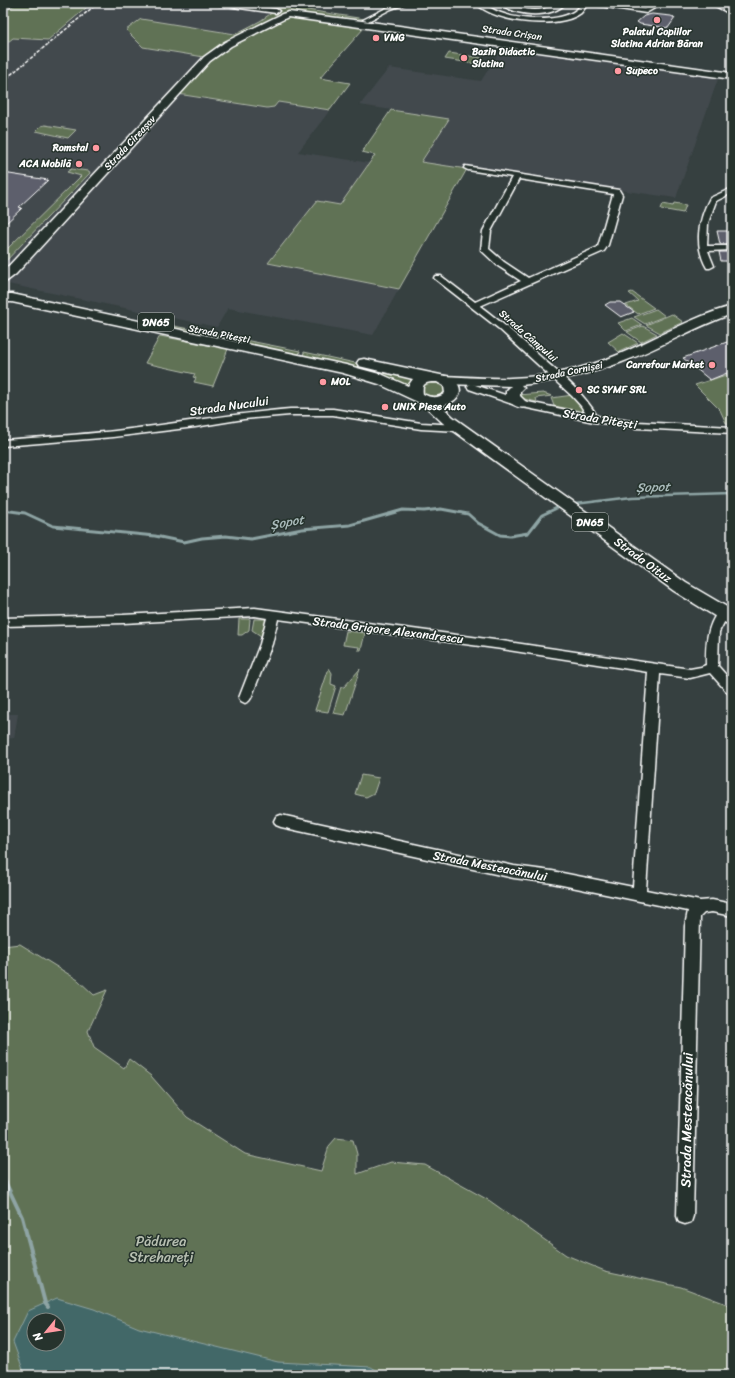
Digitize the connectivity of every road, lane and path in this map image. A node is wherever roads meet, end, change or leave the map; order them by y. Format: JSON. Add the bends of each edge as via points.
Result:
{"nodes":[{"id":1,"x":219,"y":3,"type":"edge"},
{"id":2,"x":404,"y":3,"type":"edge"},
{"id":3,"x":479,"y":3,"type":"edge"},
{"id":4,"x":502,"y":3,"type":"edge"},
{"id":5,"x":563,"y":3,"type":"edge"},
{"id":6,"x":585,"y":3,"type":"edge"},
{"id":7,"x":594,"y":3,"type":"edge"},
{"id":8,"x":660,"y":3,"type":"edge"},
{"id":9,"x":713,"y":3,"type":"edge"},
{"id":10,"x":286,"y":11,"type":"junction"},
{"id":11,"x":732,"y":13,"type":"edge"},
{"id":12,"x":379,"y":21,"type":"junction"},
{"id":13,"x":732,"y":72,"type":"edge"},
{"id":14,"x":732,"y":76,"type":"edge"},
{"id":15,"x":468,"y":168,"type":"dead end"},
{"id":16,"x":516,"y":177,"type":"junction"},
{"id":17,"x":732,"y":190,"type":"edge"},
{"id":18,"x":732,"y":248,"type":"edge"},
{"id":19,"x":703,"y":249,"type":"junction"},
{"id":20,"x":710,"y":266,"type":"dead end"},
{"id":21,"x":438,"y":278,"type":"dead end"},
{"id":22,"x":528,"y":282,"type":"junction"},
{"id":23,"x":6,"y":286,"type":"edge"},
{"id":24,"x":475,"y":306,"type":"junction"},
{"id":25,"x":732,"y":310,"type":"edge"},
{"id":26,"x":732,"y":317,"type":"edge"},
{"id":27,"x":154,"y":324,"type":"junction"},
{"id":28,"x":429,"y":378,"type":"junction"},
{"id":29,"x":444,"y":380,"type":"junction"},
{"id":30,"x":561,"y":380,"type":"junction"},
{"id":31,"x":472,"y":387,"type":"junction"},
{"id":32,"x":517,"y":388,"type":"junction"},
{"id":33,"x":451,"y":395,"type":"junction"},
{"id":34,"x":422,"y":398,"type":"junction"},
{"id":35,"x":521,"y":404,"type":"junction"},
{"id":36,"x":594,"y":419,"type":"junction"},
{"id":37,"x":459,"y":428,"type":"junction"},
{"id":38,"x":732,"y":430,"type":"edge"},
{"id":39,"x":3,"y":443,"type":"edge"},
{"id":40,"x":274,"y":614,"type":"junction"},
{"id":41,"x":727,"y":616,"type":"edge"},
{"id":42,"x":3,"y":622,"type":"edge"},
{"id":43,"x":712,"y":667,"type":"junction"},
{"id":44,"x":654,"y":669,"type":"junction"},
{"id":45,"x":732,"y":690,"type":"edge"},
{"id":46,"x":245,"y":698,"type":"dead end"},
{"id":47,"x":281,"y":821,"type":"dead end"},
{"id":48,"x":639,"y":895,"type":"junction"},
{"id":49,"x":700,"y":908,"type":"junction"},
{"id":50,"x":732,"y":910,"type":"edge"},
{"id":51,"x":685,"y":1216,"type":"dead end"}],
"edges":[{"from":1,"to":10,"type":"street"},
{"from":2,"to":12,"type":"street","via":[[392,5]]},
{"from":3,"to":6,"type":"street","via":[[492,13],[532,21],[572,15],[584,7]]},
{"from":4,"to":5,"type":"street","via":[[514,9],[532,11],[550,10]]},
{"from":7,"to":8,"type":"street","via":[[646,11]]},
{"from":9,"to":11,"type":"street"},
{"from":10,"to":12,"type":"main road","name":"Strada Crișan"},
{"from":10,"to":12,"type":"main road","name":"Strada Crișan"},
{"from":10,"to":23,"type":"main road","name":"Strada Cireașov","via":[[207,59]]},
{"from":12,"to":13,"type":"main road","name":"Strada Crișan"},
{"from":12,"to":14,"type":"main road","name":"Strada Crișan"},
{"from":15,"to":16,"type":"street"},
{"from":16,"to":22,"type":"street","via":[[487,231],[485,250]]},
{"from":16,"to":22,"type":"street","via":[[616,192],[618,195],[601,249]]},
{"from":17,"to":19,"type":"street","via":[[713,200],[704,223]]},
{"from":18,"to":19,"type":"street"},
{"from":19,"to":20,"type":"street"},
{"from":21,"to":24,"type":"street","name":"Strada Câmpului"},
{"from":22,"to":24,"type":"street"},
{"from":23,"to":27,"type":"main road","name":"Strada Pitești","number":"DN65","via":[[17,293]]},
{"from":24,"to":30,"type":"street","name":"Strada Câmpului"},
{"from":25,"to":30,"type":"main road","name":"Strada Cornișei","via":[[607,364]]},
{"from":26,"to":30,"type":"main road","name":"Strada Cornișei","via":[[617,369]]},
{"from":27,"to":28,"type":"main road","name":"Strada Pitești","number":"DN65"},
{"from":27,"to":34,"type":"main road","name":"Strada Pitești","number":"DN65","via":[[363,373]]},
{"from":28,"to":29,"type":"main road","name":"Strada Pitești"},
{"from":28,"to":34,"type":"main road","via":[[414,386],[414,390]]},
{"from":29,"to":30,"type":"main road","name":"Strada Cornișei"},
{"from":29,"to":33,"type":"main road","via":[[452,386]]},
{"from":30,"to":32,"type":"main road","name":"Strada Cornișei","via":[[543,387]]},
{"from":30,"to":36,"type":"street","name":"Strada Câmpului","via":[[585,404]]},
{"from":31,"to":32,"type":"main road","name":"Strada Cornișei"},
{"from":31,"to":33,"type":"main road","name":"Strada Cornișei"},
{"from":31,"to":35,"type":"street","name":"Strada Pitești"},
{"from":32,"to":35,"type":"main road","via":[[513,391],[513,397]]},
{"from":33,"to":34,"type":"main road","via":[[439,402]]},
{"from":33,"to":37,"type":"main road","name":"Strada Oituz","number":"DN65","via":[[450,410]]},
{"from":34,"to":37,"type":"main road","name":"Strada Oituz","number":"DN65"},
{"from":35,"to":36,"type":"street","name":"Strada Pitești"},
{"from":36,"to":38,"type":"street","name":"Strada Pitești","via":[[637,425]]},
{"from":37,"to":39,"type":"street","name":"Strada Nucului","via":[[422,426],[333,412],[290,412],[113,434]]},
{"from":37,"to":41,"type":"main road","name":"Strada Oituz","number":"DN65","via":[[680,587]]},
{"from":40,"to":42,"type":"street","name":"Strada Grigore Alexandrescu","via":[[255,612]]},
{"from":40,"to":44,"type":"street","name":"Strada Grigore Alexandrescu"},
{"from":40,"to":46,"type":"street","via":[[266,644]]},
{"from":41,"to":43,"type":"street","via":[[713,626]]},
{"from":43,"to":44,"type":"street","name":"Strada Grigore Alexandrescu","via":[[704,672],[692,674]]},
{"from":43,"to":45,"type":"street"},
{"from":44,"to":48,"type":"street"},
{"from":47,"to":48,"type":"street","name":"Strada Mesteacănului","via":[[514,872]]},
{"from":48,"to":49,"type":"street","name":"Strada Mesteacănului"},
{"from":49,"to":50,"type":"street","name":"Strada Mesteacănului","via":[[712,906]]},
{"from":49,"to":51,"type":"street","name":"Strada Mesteacănului","via":[[693,915],[692,926]]}]}
